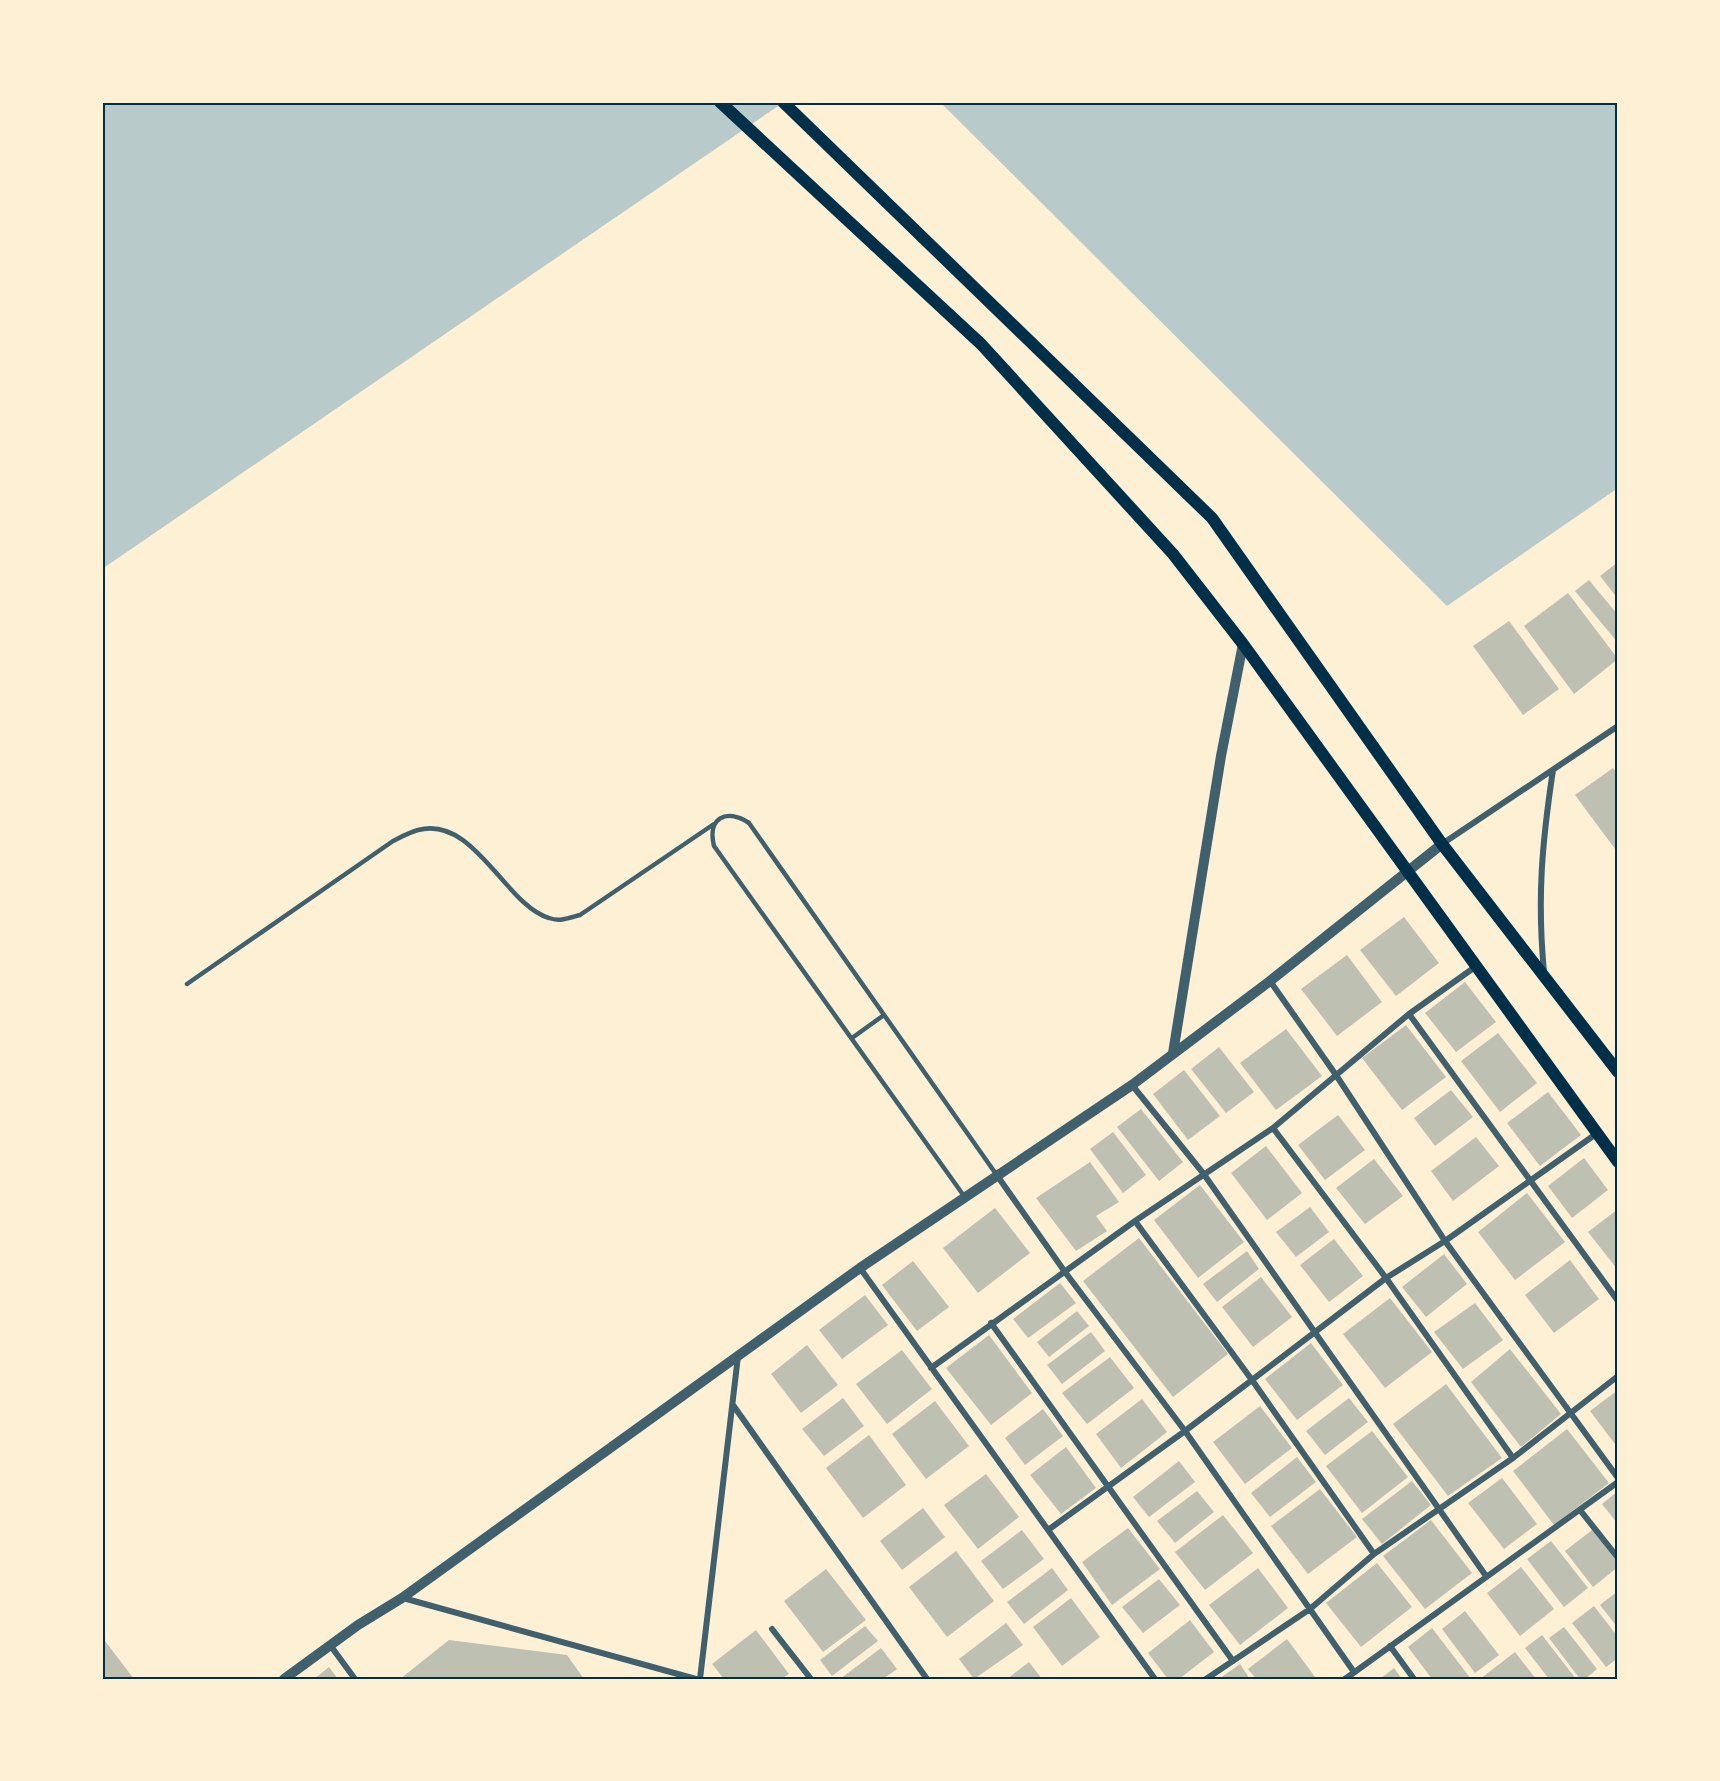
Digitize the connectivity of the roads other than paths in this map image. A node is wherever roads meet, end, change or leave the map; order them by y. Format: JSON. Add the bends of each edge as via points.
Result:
{"nodes":[{"id":1,"x":720,"y":102,"type":"edge"},
{"id":2,"x":783,"y":102,"type":"edge"},
{"id":3,"x":1243,"y":644,"type":"junction"},
{"id":4,"x":1618,"y":726,"type":"edge"},
{"id":5,"x":1553,"y":770,"type":"junction"},
{"id":6,"x":714,"y":824,"type":"junction"},
{"id":7,"x":1442,"y":844,"type":"junction"},
{"id":8,"x":1407,"y":872,"type":"junction"},
{"id":9,"x":1475,"y":967,"type":"junction"},
{"id":10,"x":1545,"y":978,"type":"junction"},
{"id":11,"x":1270,"y":981,"type":"junction"},
{"id":12,"x":187,"y":984,"type":"dead end"},
{"id":13,"x":1409,"y":1014,"type":"junction"},
{"id":14,"x":884,"y":1015,"type":"junction"},
{"id":15,"x":852,"y":1038,"type":"junction"},
{"id":16,"x":1173,"y":1053,"type":"junction"},
{"id":17,"x":1618,"y":1072,"type":"edge"},
{"id":18,"x":1335,"y":1075,"type":"junction"},
{"id":19,"x":1132,"y":1085,"type":"junction"},
{"id":20,"x":1273,"y":1128,"type":"junction"},
{"id":21,"x":1596,"y":1134,"type":"junction"},
{"id":22,"x":1618,"y":1162,"type":"edge"},
{"id":23,"x":1203,"y":1173,"type":"junction"},
{"id":24,"x":996,"y":1174,"type":"junction"},
{"id":25,"x":1531,"y":1179,"type":"junction"},
{"id":26,"x":964,"y":1196,"type":"junction"},
{"id":27,"x":1135,"y":1221,"type":"junction"},
{"id":28,"x":1445,"y":1241,"type":"junction"},
{"id":29,"x":860,"y":1268,"type":"junction"},
{"id":30,"x":1065,"y":1272,"type":"junction"},
{"id":31,"x":1386,"y":1278,"type":"junction"},
{"id":32,"x":1618,"y":1287,"type":"edge"},
{"id":33,"x":1611,"y":1292,"type":"junction"},
{"id":34,"x":1618,"y":1302,"type":"edge"},
{"id":35,"x":991,"y":1323,"type":"junction"},
{"id":36,"x":1314,"y":1333,"type":"junction"},
{"id":37,"x":738,"y":1356,"type":"junction"},
{"id":38,"x":931,"y":1368,"type":"junction"},
{"id":39,"x":1618,"y":1376,"type":"edge"},
{"id":40,"x":1252,"y":1380,"type":"junction"},
{"id":41,"x":733,"y":1405,"type":"junction"},
{"id":42,"x":1572,"y":1414,"type":"junction"},
{"id":43,"x":1185,"y":1431,"type":"junction"},
{"id":44,"x":1513,"y":1458,"type":"junction"},
{"id":45,"x":1618,"y":1480,"type":"edge"},
{"id":46,"x":1108,"y":1487,"type":"junction"},
{"id":47,"x":1440,"y":1508,"type":"junction"},
{"id":48,"x":1580,"y":1510,"type":"junction"},
{"id":49,"x":1048,"y":1530,"type":"junction"},
{"id":50,"x":1374,"y":1554,"type":"junction"},
{"id":51,"x":1618,"y":1558,"type":"edge"},
{"id":52,"x":1486,"y":1576,"type":"junction"},
{"id":53,"x":402,"y":1598,"type":"junction"},
{"id":54,"x":1310,"y":1609,"type":"junction"},
{"id":55,"x":772,"y":1629,"type":"dead end"},
{"id":56,"x":330,"y":1645,"type":"junction"},
{"id":57,"x":1390,"y":1646,"type":"junction"},
{"id":58,"x":1233,"y":1661,"type":"junction"},
{"id":59,"x":1354,"y":1672,"type":"junction"},
{"id":60,"x":682,"y":1677,"type":"edge"},
{"id":61,"x":284,"y":1679,"type":"edge"},
{"id":62,"x":356,"y":1679,"type":"edge"},
{"id":63,"x":698,"y":1679,"type":"edge"},
{"id":64,"x":811,"y":1679,"type":"edge"},
{"id":65,"x":927,"y":1679,"type":"edge"},
{"id":66,"x":1155,"y":1679,"type":"edge"},
{"id":67,"x":1206,"y":1679,"type":"edge"},
{"id":68,"x":1345,"y":1679,"type":"edge"},
{"id":69,"x":1414,"y":1679,"type":"edge"}],
"edges":[{"from":1,"to":3,"type":"main road","via":[[981,344],[1173,554]]},
{"from":2,"to":7,"type":"main road","via":[[1212,518]]},
{"from":3,"to":8,"type":"main road"},
{"from":3,"to":16,"type":"street"},
{"from":4,"to":5,"type":"street"},
{"from":5,"to":7,"type":"street"},
{"from":5,"to":10,"type":"street","via":[[1540,869]]},
{"from":6,"to":12,"type":"lane","via":[[580,915],[563,920],[547,918],[530,907],[468,844],[442,830],[420,829],[393,841]]},
{"from":6,"to":14,"type":"lane","via":[[724,816],[738,815],[749,823]]},
{"from":6,"to":15,"type":"lane","via":[[714,846]]},
{"from":7,"to":8,"type":"street"},
{"from":7,"to":10,"type":"main road"},
{"from":8,"to":9,"type":"main road"},
{"from":8,"to":11,"type":"street"},
{"from":9,"to":13,"type":"street"},
{"from":9,"to":21,"type":"main road"},
{"from":10,"to":17,"type":"main road"},
{"from":11,"to":16,"type":"street"},
{"from":11,"to":18,"type":"street"},
{"from":13,"to":18,"type":"street"},
{"from":13,"to":25,"type":"street"},
{"from":14,"to":15,"type":"lane"},
{"from":14,"to":24,"type":"lane"},
{"from":15,"to":26,"type":"lane"},
{"from":16,"to":19,"type":"street"},
{"from":18,"to":20,"type":"street"},
{"from":18,"to":28,"type":"street"},
{"from":19,"to":23,"type":"street"},
{"from":19,"to":24,"type":"street"},
{"from":20,"to":23,"type":"street"},
{"from":20,"to":31,"type":"street"},
{"from":21,"to":22,"type":"main road"},
{"from":21,"to":25,"type":"street"},
{"from":23,"to":27,"type":"street"},
{"from":23,"to":36,"type":"street"},
{"from":24,"to":26,"type":"street"},
{"from":24,"to":30,"type":"street"},
{"from":25,"to":28,"type":"street"},
{"from":25,"to":33,"type":"street"},
{"from":26,"to":29,"type":"street"},
{"from":27,"to":30,"type":"street"},
{"from":27,"to":40,"type":"street"},
{"from":28,"to":31,"type":"street"},
{"from":28,"to":42,"type":"street"},
{"from":29,"to":37,"type":"street"},
{"from":29,"to":38,"type":"street"},
{"from":30,"to":35,"type":"street"},
{"from":30,"to":43,"type":"street"},
{"from":31,"to":36,"type":"street"},
{"from":31,"to":44,"type":"street"},
{"from":32,"to":33,"type":"street"},
{"from":33,"to":34,"type":"street"},
{"from":35,"to":38,"type":"street"},
{"from":35,"to":46,"type":"street"},
{"from":36,"to":40,"type":"street"},
{"from":36,"to":47,"type":"street"},
{"from":37,"to":41,"type":"street"},
{"from":37,"to":53,"type":"street"},
{"from":38,"to":49,"type":"street"},
{"from":39,"to":42,"type":"street"},
{"from":40,"to":43,"type":"street"},
{"from":40,"to":50,"type":"street"},
{"from":41,"to":63,"type":"street"},
{"from":41,"to":65,"type":"street"},
{"from":42,"to":44,"type":"street"},
{"from":42,"to":45,"type":"street"},
{"from":43,"to":46,"type":"street"},
{"from":43,"to":54,"type":"street"},
{"from":44,"to":47,"type":"street"},
{"from":45,"to":48,"type":"street"},
{"from":46,"to":49,"type":"street"},
{"from":46,"to":58,"type":"street"},
{"from":47,"to":50,"type":"street"},
{"from":47,"to":52,"type":"street"},
{"from":48,"to":51,"type":"street"},
{"from":48,"to":52,"type":"street"},
{"from":49,"to":66,"type":"street"},
{"from":50,"to":54,"type":"street"},
{"from":52,"to":57,"type":"street"},
{"from":53,"to":56,"type":"street"},
{"from":53,"to":60,"type":"street"},
{"from":54,"to":58,"type":"street"},
{"from":54,"to":59,"type":"street"},
{"from":55,"to":64,"type":"street"},
{"from":56,"to":61,"type":"street"},
{"from":56,"to":62,"type":"street"},
{"from":57,"to":59,"type":"street"},
{"from":57,"to":69,"type":"street"},
{"from":58,"to":67,"type":"street"},
{"from":59,"to":68,"type":"street"},
{"from":60,"to":63,"type":"street"}]}
